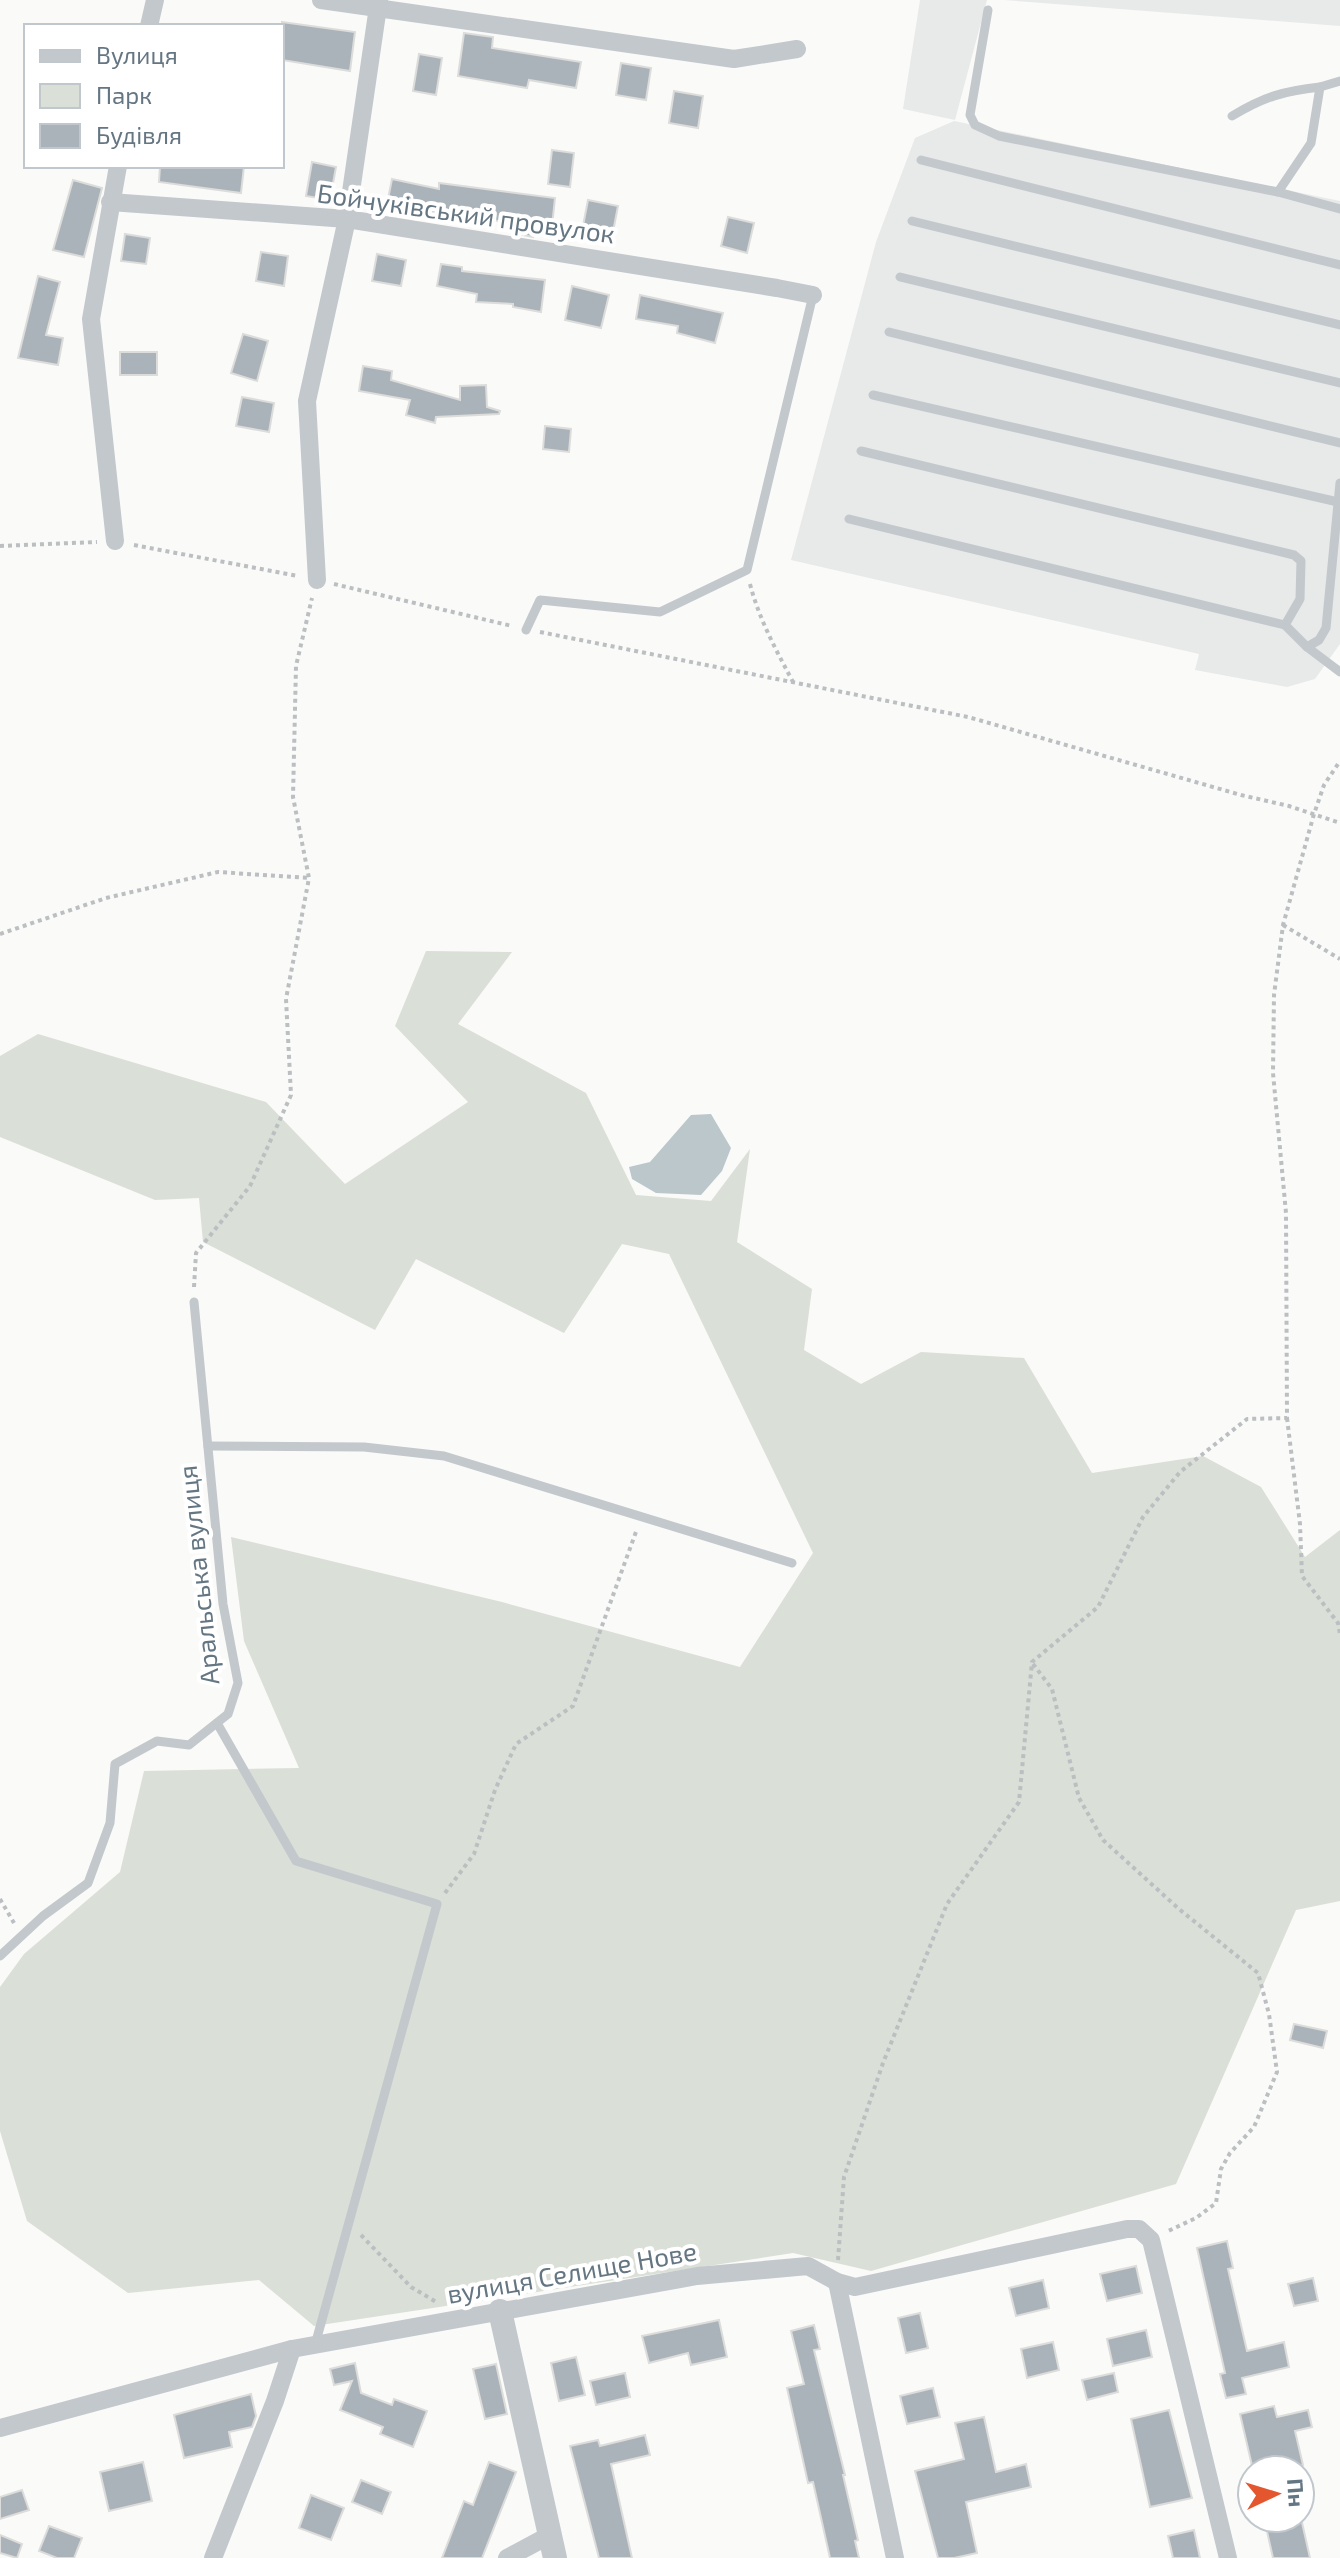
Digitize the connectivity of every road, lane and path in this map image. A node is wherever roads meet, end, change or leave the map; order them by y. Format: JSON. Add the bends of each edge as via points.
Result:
{"nodes":[{"id":1,"x":155,"y":0,"type":"edge"},
{"id":2,"x":321,"y":0,"type":"edge"},
{"id":3,"x":378,"y":4,"type":"edge"},
{"id":4,"x":988,"y":10,"type":"dead end"},
{"id":5,"x":149,"y":24,"type":"edge"},
{"id":6,"x":797,"y":49,"type":"dead end"},
{"id":7,"x":1340,"y":81,"type":"edge"},
{"id":8,"x":1320,"y":87,"type":"junction"},
{"id":9,"x":1232,"y":116,"type":"dead end"},
{"id":10,"x":921,"y":160,"type":"dead end"},
{"id":11,"x":118,"y":168,"type":"edge"},
{"id":12,"x":1278,"y":192,"type":"junction"},
{"id":13,"x":110,"y":202,"type":"junction"},
{"id":14,"x":1340,"y":209,"type":"edge"},
{"id":15,"x":347,"y":219,"type":"junction"},
{"id":16,"x":912,"y":221,"type":"dead end"},
{"id":17,"x":1340,"y":265,"type":"edge"},
{"id":18,"x":900,"y":277,"type":"dead end"},
{"id":19,"x":813,"y":295,"type":"joint"},
{"id":20,"x":1340,"y":325,"type":"edge"},
{"id":21,"x":889,"y":332,"type":"dead end"},
{"id":22,"x":1340,"y":383,"type":"edge"},
{"id":23,"x":873,"y":395,"type":"dead end"},
{"id":24,"x":1340,"y":443,"type":"edge"},
{"id":25,"x":861,"y":451,"type":"dead end"},
{"id":26,"x":1340,"y":483,"type":"edge"},
{"id":27,"x":1338,"y":502,"type":"junction"},
{"id":28,"x":849,"y":519,"type":"dead end"},
{"id":29,"x":115,"y":541,"type":"junction"},
{"id":30,"x":0,"y":546,"type":"edge"},
{"id":31,"x":747,"y":570,"type":"junction"},
{"id":32,"x":317,"y":580,"type":"junction"},
{"id":33,"x":1285,"y":625,"type":"junction"},
{"id":34,"x":526,"y":630,"type":"junction"},
{"id":35,"x":1307,"y":647,"type":"junction"},
{"id":36,"x":1340,"y":672,"type":"edge"},
{"id":37,"x":794,"y":682,"type":"junction"},
{"id":38,"x":1340,"y":761,"type":"edge"},
{"id":39,"x":1314,"y":814,"type":"junction"},
{"id":40,"x":1340,"y":823,"type":"edge"},
{"id":41,"x":309,"y":878,"type":"junction"},
{"id":42,"x":1283,"y":925,"type":"junction"},
{"id":43,"x":0,"y":934,"type":"edge"},
{"id":44,"x":1340,"y":959,"type":"edge"},
{"id":45,"x":194,"y":1302,"type":"joint"},
{"id":46,"x":1287,"y":1418,"type":"junction"},
{"id":47,"x":208,"y":1446,"type":"junction"},
{"id":48,"x":641,"y":1516,"type":"junction"},
{"id":49,"x":792,"y":1563,"type":"dead end"},
{"id":50,"x":1340,"y":1634,"type":"edge"},
{"id":51,"x":1032,"y":1662,"type":"junction"},
{"id":52,"x":217,"y":1723,"type":"junction"},
{"id":53,"x":0,"y":1899,"type":"edge"},
{"id":54,"x":437,"y":1904,"type":"junction"},
{"id":55,"x":21,"y":1936,"type":"junction"},
{"id":56,"x":0,"y":1956,"type":"edge"},
{"id":57,"x":349,"y":2222,"type":"junction"},
{"id":58,"x":1151,"y":2240,"type":"junction"},
{"id":59,"x":837,"y":2282,"type":"junction"},
{"id":60,"x":500,"y":2311,"type":"junction"},
{"id":61,"x":464,"y":2318,"type":"junction"},
{"id":62,"x":315,"y":2345,"type":"junction"},
{"id":63,"x":292,"y":2349,"type":"junction"},
{"id":64,"x":0,"y":2428,"type":"edge"},
{"id":65,"x":552,"y":2546,"type":"edge"},
{"id":66,"x":213,"y":2558,"type":"edge"},
{"id":67,"x":507,"y":2558,"type":"edge"},
{"id":68,"x":895,"y":2558,"type":"edge"},
{"id":69,"x":1228,"y":2558,"type":"edge"}],
"edges":[{"from":1,"to":5,"type":"street"},
{"from":2,"to":3,"type":"street"},
{"from":3,"to":6,"type":"street","via":[[734,59]]},
{"from":3,"to":15,"type":"street"},
{"from":4,"to":12,"type":"lane","via":[[970,115],[975,125],[999,136]]},
{"from":7,"to":8,"type":"lane"},
{"from":8,"to":9,"type":"lane","via":[[1261,99]]},
{"from":8,"to":12,"type":"lane","via":[[1311,143]]},
{"from":10,"to":17,"type":"lane"},
{"from":11,"to":13,"type":"street"},
{"from":12,"to":14,"type":"lane"},
{"from":13,"to":15,"type":"street","name":"Бойчуківський провулок"},
{"from":13,"to":29,"type":"street","via":[[91,319]]},
{"from":15,"to":19,"type":"street","name":"Бойчуківський провулок"},
{"from":15,"to":32,"type":"street","via":[[307,401]]},
{"from":16,"to":20,"type":"lane"},
{"from":18,"to":22,"type":"lane"},
{"from":19,"to":31,"type":"lane"},
{"from":21,"to":24,"type":"lane"},
{"from":23,"to":27,"type":"lane"},
{"from":25,"to":33,"type":"lane","via":[[1294,555],[1301,561],[1300,599]]},
{"from":26,"to":27,"type":"lane"},
{"from":27,"to":35,"type":"lane","via":[[1326,628]]},
{"from":28,"to":33,"type":"lane"},
{"from":29,"to":30,"type":"path"},
{"from":29,"to":32,"type":"path"},
{"from":31,"to":34,"type":"lane","via":[[660,612],[540,600]]},
{"from":31,"to":37,"type":"path","via":[[756,606]]},
{"from":32,"to":34,"type":"path"},
{"from":32,"to":41,"type":"path","via":[[296,666],[293,797]]},
{"from":33,"to":35,"type":"lane"},
{"from":34,"to":37,"type":"path"},
{"from":35,"to":36,"type":"lane"},
{"from":37,"to":39,"type":"path","via":[[968,717]]},
{"from":38,"to":39,"type":"path"},
{"from":39,"to":40,"type":"path"},
{"from":39,"to":42,"type":"path"},
{"from":41,"to":43,"type":"path","via":[[218,872],[106,898]]},
{"from":41,"to":45,"type":"path","via":[[286,999],[291,1095],[250,1186],[196,1253]]},
{"from":42,"to":44,"type":"path"},
{"from":42,"to":46,"type":"path","via":[[1274,995],[1273,1073],[1286,1213]]},
{"from":45,"to":47,"type":"lane","name":"Аральська вулиця"},
{"from":46,"to":50,"type":"path","via":[[1302,1576],[1338,1623]]},
{"from":46,"to":51,"type":"path","via":[[1247,1419],[1180,1472],[1143,1517],[1098,1607]]},
{"from":47,"to":48,"type":"lane","name":"Аральська вулиця","via":[[364,1447],[444,1456]]},
{"from":47,"to":52,"type":"lane","name":"Аральська вулиця","via":[[223,1604],[238,1683],[228,1714]]},
{"from":48,"to":49,"type":"lane","name":"Аральська вулиця"},
{"from":48,"to":54,"type":"path","via":[[573,1706],[516,1744],[474,1854]]},
{"from":51,"to":58,"type":"path","via":[[1052,1689],[1079,1798],[1103,1840],[1258,1973],[1269,2014],[1277,2072],[1254,2127],[1221,2169],[1216,2203]]},
{"from":51,"to":59,"type":"path","via":[[1019,1802],[947,1904],[883,2063],[844,2177]]},
{"from":52,"to":54,"type":"lane","via":[[296,1861]]},
{"from":52,"to":55,"type":"lane","name":"Аральська вулиця","via":[[189,1745],[157,1741],[115,1764],[110,1823],[88,1883]]},
{"from":53,"to":55,"type":"path"},
{"from":54,"to":57,"type":"lane"},
{"from":55,"to":56,"type":"lane","name":"Аральська вулиця"},
{"from":57,"to":61,"type":"path","via":[[411,2287]]},
{"from":57,"to":62,"type":"lane"},
{"from":58,"to":59,"type":"street","name":"вулиця Селище Нове","via":[[1139,2229],[1127,2229],[855,2287]]},
{"from":58,"to":69,"type":"street"},
{"from":59,"to":60,"type":"street","name":"вулиця Селище Нове","via":[[808,2266],[697,2276]]},
{"from":59,"to":68,"type":"street"},
{"from":60,"to":61,"type":"street","name":"вулиця Селище Нове"},
{"from":60,"to":65,"type":"street"},
{"from":61,"to":62,"type":"street","name":"вулиця Селище Нове"},
{"from":62,"to":63,"type":"street","name":"вулиця Селище Нове"},
{"from":63,"to":64,"type":"street","name":"вулиця Селище Нове"},
{"from":63,"to":66,"type":"street"},
{"from":65,"to":67,"type":"street"}]}
